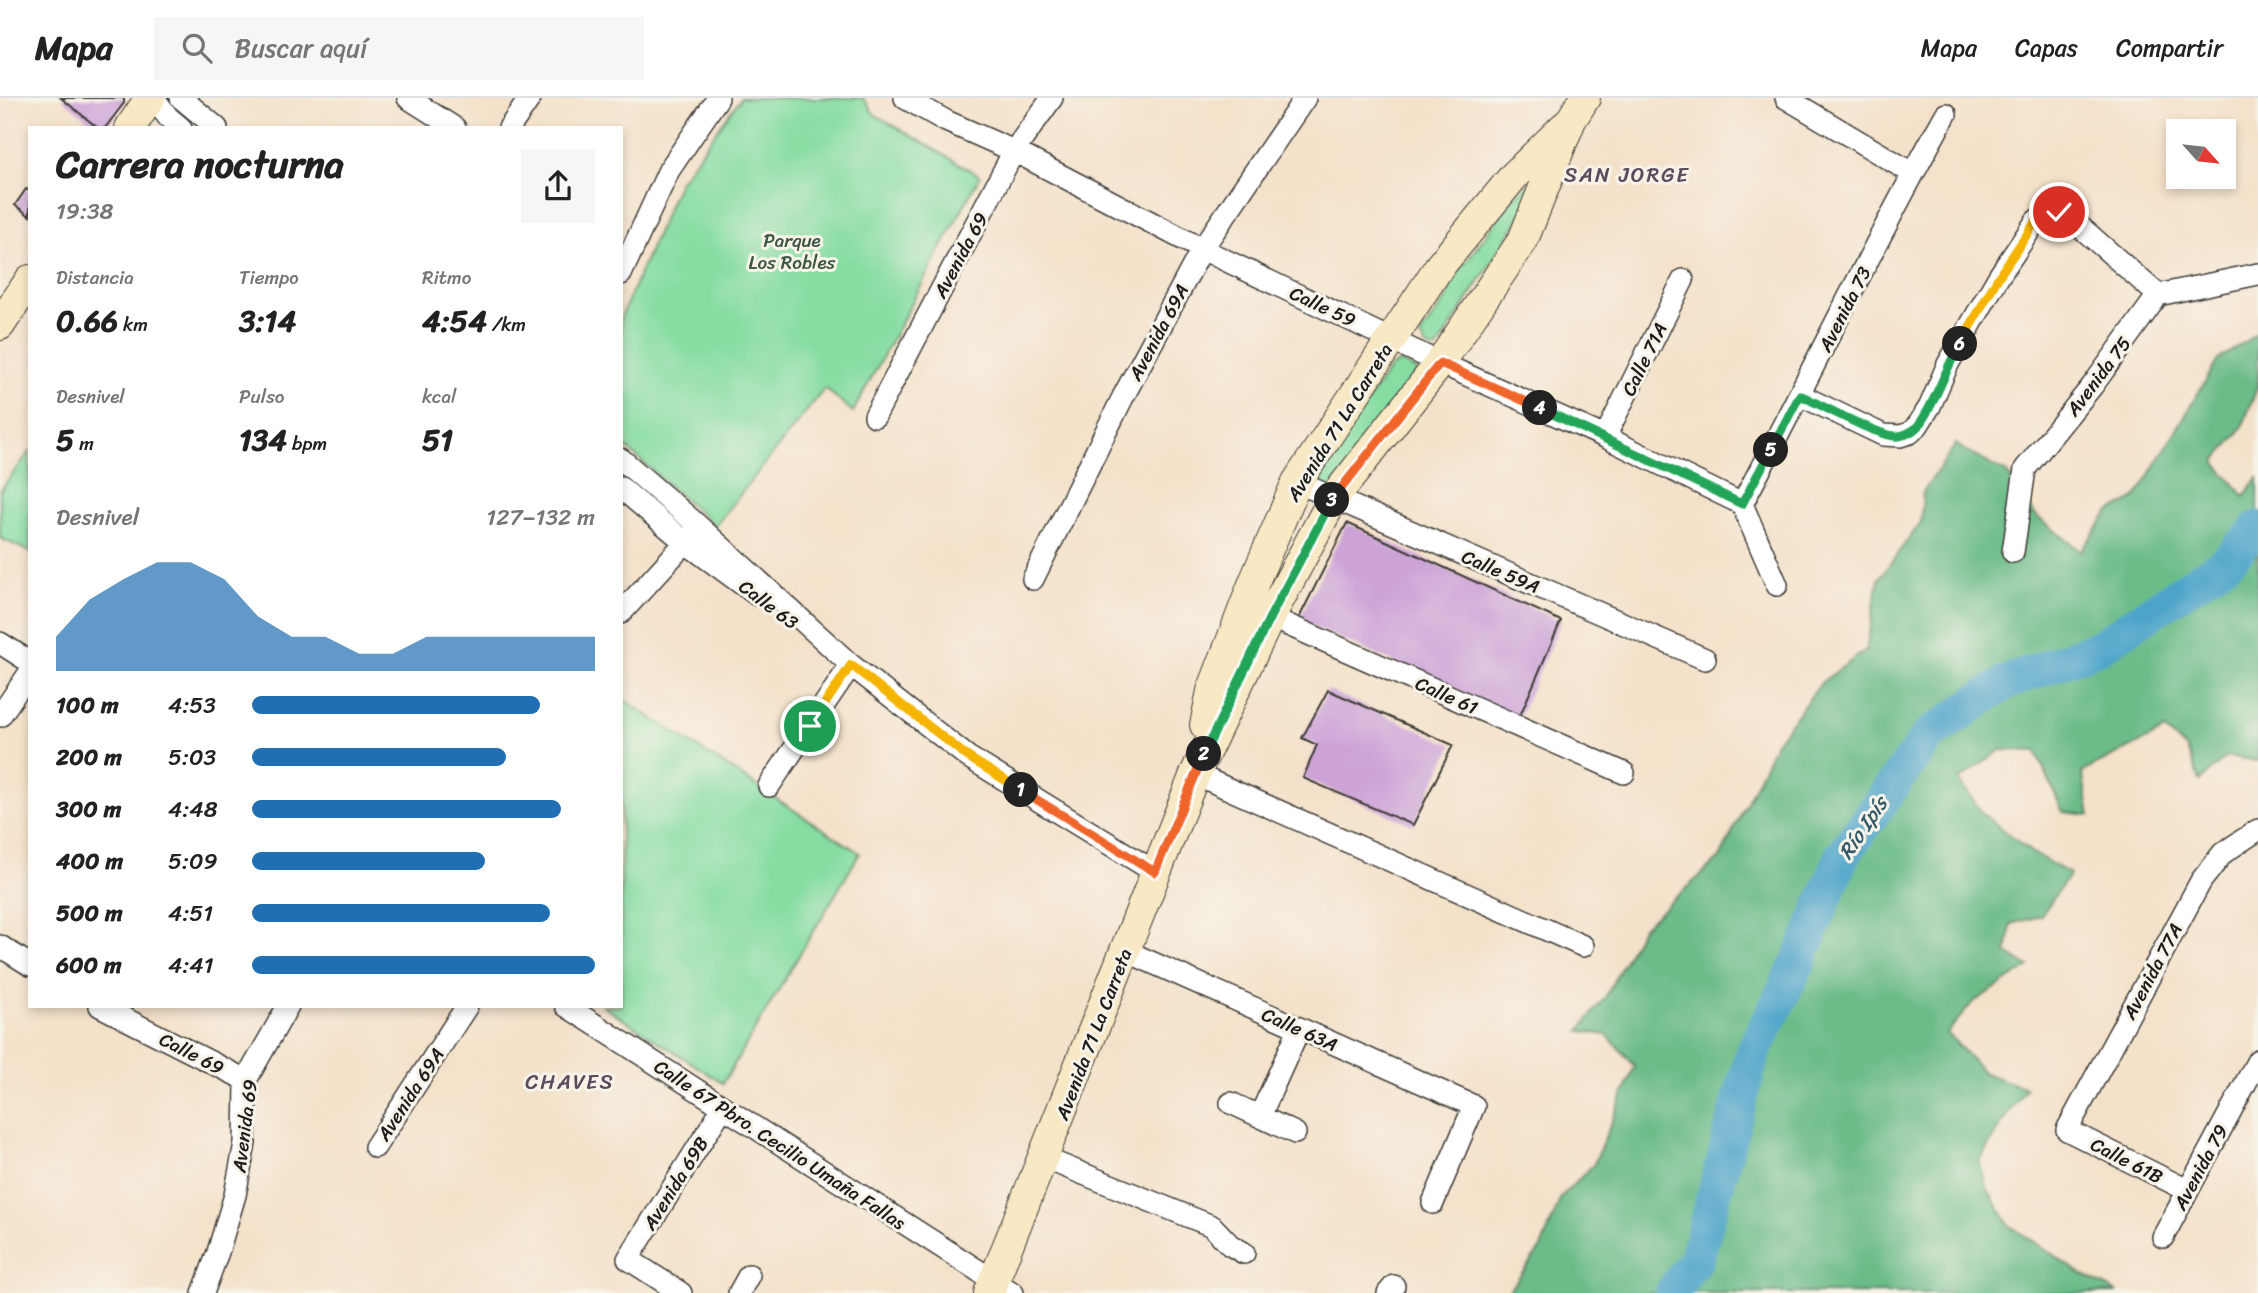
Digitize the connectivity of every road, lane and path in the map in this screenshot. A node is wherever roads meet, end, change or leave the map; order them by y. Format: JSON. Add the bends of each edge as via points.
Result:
{"nodes":[{"id":1,"x":152,"y":98,"type":"edge"},
{"id":2,"x":181,"y":98,"type":"edge"},
{"id":3,"x":408,"y":98,"type":"edge"},
{"id":4,"x":530,"y":98,"type":"edge"},
{"id":5,"x":718,"y":98,"type":"edge"},
{"id":6,"x":905,"y":98,"type":"edge"},
{"id":7,"x":1052,"y":98,"type":"edge"},
{"id":8,"x":1305,"y":98,"type":"edge"},
{"id":9,"x":1786,"y":98,"type":"edge"},
{"id":10,"x":1578,"y":109,"type":"edge"},
{"id":11,"x":1945,"y":114,"type":"dead end"},
{"id":12,"x":131,"y":126,"type":"edge"},
{"id":13,"x":179,"y":126,"type":"edge"},
{"id":14,"x":215,"y":126,"type":"edge"},
{"id":15,"x":453,"y":126,"type":"edge"},
{"id":16,"x":510,"y":126,"type":"edge"},
{"id":17,"x":1014,"y":151,"type":"junction"},
{"id":18,"x":1912,"y":173,"type":"junction"},
{"id":19,"x":1202,"y":249,"type":"junction"},
{"id":20,"x":623,"y":270,"type":"edge"},
{"id":21,"x":2258,"y":274,"type":"edge"},
{"id":22,"x":1683,"y":280,"type":"dead end"},
{"id":23,"x":28,"y":283,"type":"edge"},
{"id":24,"x":2158,"y":295,"type":"junction"},
{"id":25,"x":2,"y":319,"type":"edge"},
{"id":26,"x":1391,"y":338,"type":"junction"},
{"id":27,"x":1440,"y":363,"type":"junction"},
{"id":28,"x":1800,"y":395,"type":"junction"},
{"id":29,"x":875,"y":416,"type":"dead end"},
{"id":30,"x":1605,"y":438,"type":"junction"},
{"id":31,"x":623,"y":461,"type":"edge"},
{"id":32,"x":1297,"y":482,"type":"junction"},
{"id":33,"x":623,"y":489,"type":"edge"},
{"id":34,"x":1332,"y":499,"type":"junction"},
{"id":35,"x":1742,"y":504,"type":"junction"},
{"id":36,"x":693,"y":535,"type":"junction"},
{"id":37,"x":2013,"y":552,"type":"dead end"},
{"id":38,"x":1033,"y":579,"type":"dead end"},
{"id":39,"x":1777,"y":585,"type":"dead end"},
{"id":40,"x":623,"y":611,"type":"edge"},
{"id":41,"x":1270,"y":617,"type":"junction"},
{"id":42,"x":0,"y":643,"type":"edge"},
{"id":43,"x":1705,"y":659,"type":"dead end"},
{"id":44,"x":28,"y":661,"type":"edge"},
{"id":45,"x":851,"y":665,"type":"junction"},
{"id":46,"x":28,"y":675,"type":"edge"},
{"id":47,"x":0,"y":716,"type":"edge"},
{"id":48,"x":1195,"y":774,"type":"junction"},
{"id":49,"x":1624,"y":774,"type":"dead end"},
{"id":50,"x":769,"y":786,"type":"dead end"},
{"id":51,"x":2258,"y":830,"type":"edge"},
{"id":52,"x":1155,"y":872,"type":"junction"},
{"id":53,"x":0,"y":946,"type":"edge"},
{"id":54,"x":1583,"y":946,"type":"dead end"},
{"id":55,"x":1126,"y":951,"type":"junction"},
{"id":56,"x":28,"y":964,"type":"edge"},
{"id":57,"x":104,"y":1008,"type":"edge"},
{"id":58,"x":287,"y":1008,"type":"edge"},
{"id":59,"x":466,"y":1008,"type":"edge"},
{"id":60,"x":569,"y":1008,"type":"edge"},
{"id":61,"x":1298,"y":1029,"type":"junction"},
{"id":62,"x":2256,"y":1068,"type":"edge"},
{"id":63,"x":246,"y":1080,"type":"junction"},
{"id":64,"x":1231,"y":1103,"type":"dead end"},
{"id":65,"x":723,"y":1107,"type":"junction"},
{"id":66,"x":1259,"y":1116,"type":"junction"},
{"id":67,"x":2067,"y":1130,"type":"joint"},
{"id":68,"x":1296,"y":1133,"type":"dead end"},
{"id":69,"x":375,"y":1147,"type":"dead end"},
{"id":70,"x":1044,"y":1158,"type":"junction"},
{"id":71,"x":2187,"y":1190,"type":"junction"},
{"id":72,"x":1433,"y":1203,"type":"dead end"},
{"id":73,"x":2163,"y":1237,"type":"dead end"},
{"id":74,"x":1244,"y":1253,"type":"dead end"},
{"id":75,"x":999,"y":1289,"type":"edge"},
{"id":76,"x":202,"y":1293,"type":"edge"},
{"id":77,"x":681,"y":1293,"type":"edge"}],
"edges":[{"from":1,"to":12,"type":"street"},
{"from":1,"to":13,"type":"street"},
{"from":2,"to":14,"type":"street"},
{"from":3,"to":15,"type":"street"},
{"from":4,"to":16,"type":"street"},
{"from":5,"to":20,"type":"street","via":[[669,170]]},
{"from":6,"to":17,"type":"street","name":"Calle 59"},
{"from":7,"to":17,"type":"street","name":"Avenida 69"},
{"from":8,"to":19,"type":"street","name":"Avenida 69A"},
{"from":9,"to":18,"type":"street"},
{"from":10,"to":26,"type":"street","name":"Avenida 71 La Carreta","via":[[1514,176],[1439,267]]},
{"from":10,"to":27,"type":"street","name":"Avenida 71 La Carreta","via":[[1523,240]]},
{"from":11,"to":18,"type":"street","name":"Avenida 73"},
{"from":17,"to":19,"type":"street","name":"Calle 59"},
{"from":17,"to":29,"type":"street","name":"Avenida 69"},
{"from":18,"to":28,"type":"street","name":"Avenida 73"},
{"from":19,"to":26,"type":"street","name":"Calle 59"},
{"from":19,"to":38,"type":"street","name":"Avenida 69A","via":[[1122,397]]},
{"from":21,"to":24,"type":"street"},
{"from":22,"to":30,"type":"street","name":"Calle 71A"},
{"from":23,"to":25,"type":"street"},
{"from":24,"to":28,"type":"street","via":[[2077,224],[2059,212],[2045,214],[1999,276],[1918,425],[1909,433],[1884,435]]},
{"from":24,"to":37,"type":"street","name":"Avenida 75","via":[[2025,469]]},
{"from":26,"to":27,"type":"street","name":"Calle 59"},
{"from":26,"to":32,"type":"street","name":"Avenida 71 La Carreta"},
{"from":27,"to":30,"type":"street","name":"Calle 59"},
{"from":27,"to":34,"type":"street","name":"Avenida 71 La Carreta"},
{"from":28,"to":35,"type":"street","name":"Avenida 73"},
{"from":30,"to":35,"type":"street","name":"Calle 59"},
{"from":31,"to":36,"type":"street"},
{"from":32,"to":34,"type":"street","name":"Calle 59A"},
{"from":32,"to":48,"type":"street","name":"Avenida 71 La Carreta","via":[[1212,691]]},
{"from":33,"to":36,"type":"street"},
{"from":34,"to":41,"type":"street","name":"Avenida 71 La Carreta"},
{"from":34,"to":43,"type":"street","name":"Calle 59A"},
{"from":35,"to":39,"type":"street"},
{"from":36,"to":40,"type":"street"},
{"from":36,"to":45,"type":"street","name":"Calle 63"},
{"from":41,"to":48,"type":"street","name":"Avenida 71 La Carreta"},
{"from":41,"to":49,"type":"street","name":"Calle 61"},
{"from":42,"to":44,"type":"street"},
{"from":45,"to":50,"type":"street"},
{"from":45,"to":52,"type":"street","name":"Calle 63","via":[[968,757]]},
{"from":46,"to":47,"type":"street"},
{"from":48,"to":52,"type":"street","name":"Avenida 71 La Carreta"},
{"from":48,"to":54,"type":"street"},
{"from":51,"to":67,"type":"street","name":"Avenida 77A","via":[[2223,853],[2201,881]]},
{"from":52,"to":55,"type":"street","name":"Avenida 71 La Carreta"},
{"from":53,"to":56,"type":"street"},
{"from":55,"to":61,"type":"street","name":"Calle 63A"},
{"from":55,"to":70,"type":"street","name":"Avenida 71 La Carreta"},
{"from":57,"to":63,"type":"street","name":"Calle 69"},
{"from":58,"to":63,"type":"street","name":"Avenida 69"},
{"from":59,"to":69,"type":"street","name":"Avenida 69A"},
{"from":60,"to":65,"type":"street","name":"Calle 67 Pbro. Cecilio Umaña Fallas"},
{"from":61,"to":66,"type":"street"},
{"from":61,"to":72,"type":"street","name":"Calle 63A","via":[[1474,1106]]},
{"from":62,"to":71,"type":"street","name":"Avenida 79"},
{"from":63,"to":76,"type":"street","name":"Avenida 69","via":[[245,1143],[235,1195]]},
{"from":64,"to":66,"type":"street"},
{"from":65,"to":75,"type":"street","name":"Calle 67 Pbro. Cecilio Umaña Fallas"},
{"from":65,"to":77,"type":"street","name":"Avenida 69B","via":[[628,1259]]},
{"from":66,"to":68,"type":"street"},
{"from":67,"to":71,"type":"street","name":"Calle 61B"},
{"from":70,"to":74,"type":"street","via":[[1212,1226]]},
{"from":70,"to":75,"type":"street","name":"Avenida 71 La Carreta"},
{"from":71,"to":73,"type":"street","name":"Avenida 79"}]}
